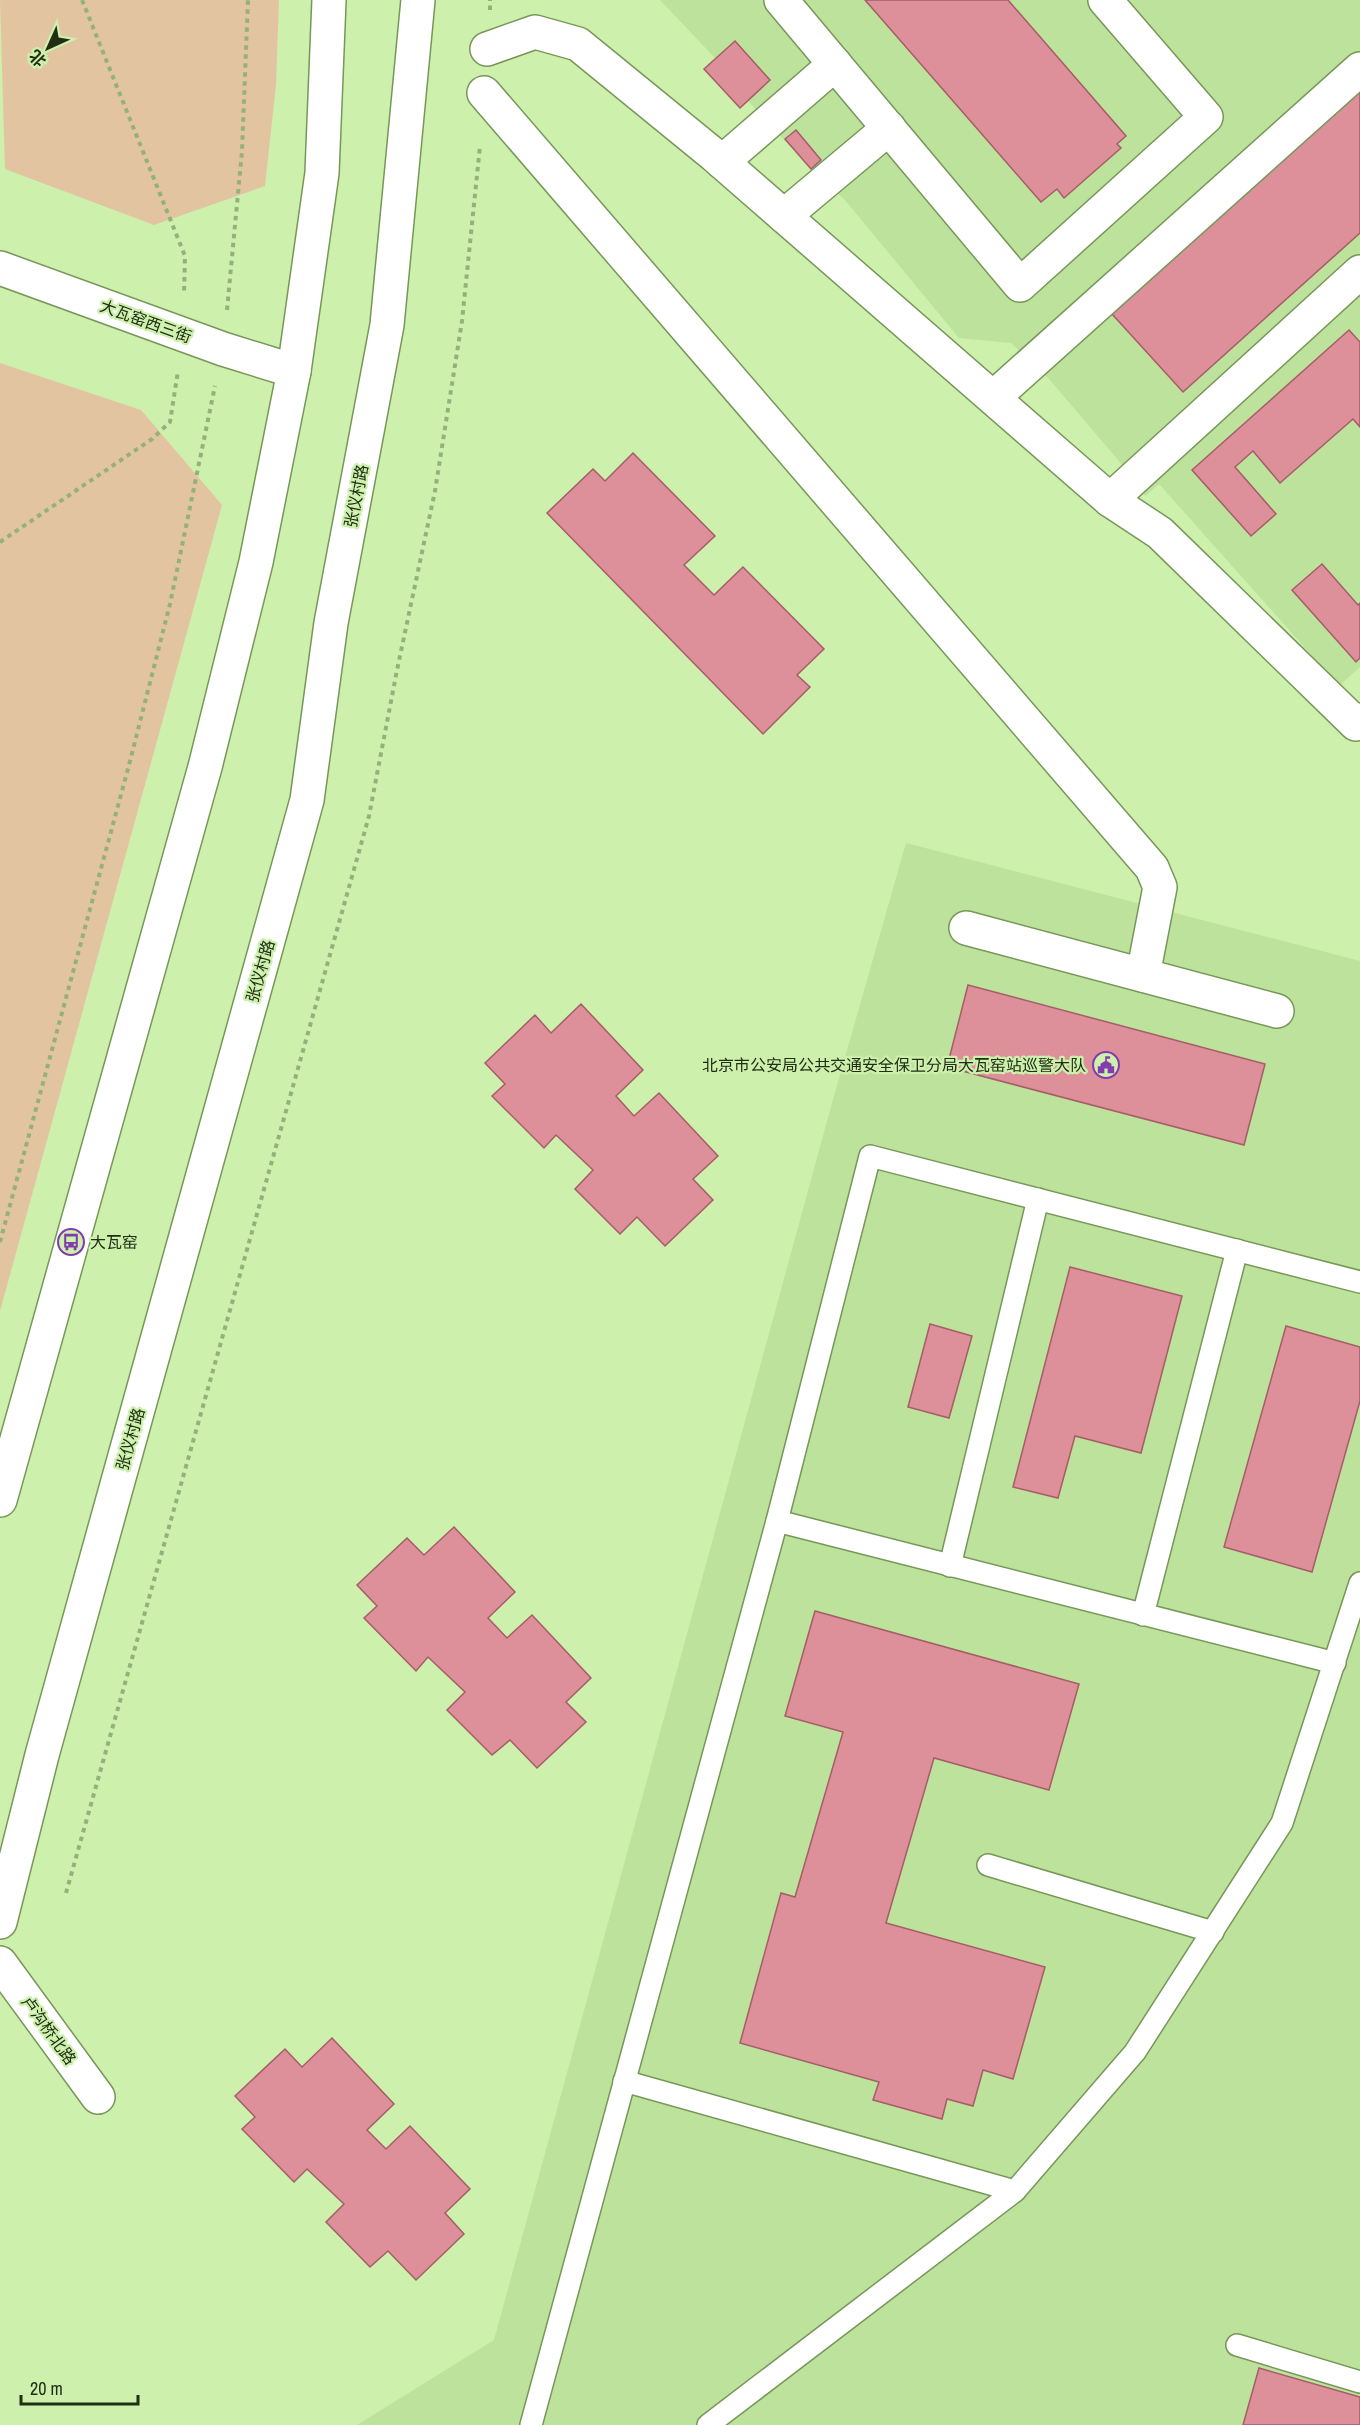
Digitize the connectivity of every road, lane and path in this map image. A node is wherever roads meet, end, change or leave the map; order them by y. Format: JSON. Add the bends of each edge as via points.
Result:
{"nodes":[{"id":1,"x":248,"y":0,"type":"edge"},
{"id":2,"x":329,"y":0,"type":"edge"},
{"id":3,"x":418,"y":0,"type":"edge"},
{"id":4,"x":490,"y":0,"type":"edge"},
{"id":5,"x":781,"y":0,"type":"edge"},
{"id":6,"x":1105,"y":0,"type":"edge"},
{"id":7,"x":487,"y":49,"type":"joint"},
{"id":8,"x":835,"y":64,"type":"junction"},
{"id":9,"x":1360,"y":69,"type":"edge"},
{"id":10,"x":484,"y":93,"type":"joint"},
{"id":11,"x":889,"y":128,"type":"junction"},
{"id":12,"x":722,"y":162,"type":"junction"},
{"id":13,"x":784,"y":216,"type":"junction"},
{"id":14,"x":0,"y":268,"type":"edge"},
{"id":15,"x":1360,"y":272,"type":"edge"},
{"id":16,"x":223,"y":349,"type":"junction"},
{"id":17,"x":294,"y":371,"type":"junction"},
{"id":18,"x":994,"y":397,"type":"junction"},
{"id":19,"x":1110,"y":500,"type":"junction"},
{"id":20,"x":1360,"y":720,"type":"edge"},
{"id":21,"x":966,"y":928,"type":"dead end"},
{"id":22,"x":1143,"y":975,"type":"junction"},
{"id":23,"x":1277,"y":1011,"type":"dead end"},
{"id":24,"x":1038,"y":1199,"type":"junction"},
{"id":25,"x":0,"y":1242,"type":"edge"},
{"id":26,"x":1237,"y":1250,"type":"junction"},
{"id":27,"x":1360,"y":1282,"type":"edge"},
{"id":28,"x":0,"y":1500,"type":"edge"},
{"id":29,"x":777,"y":1521,"type":"junction"},
{"id":30,"x":950,"y":1566,"type":"junction"},
{"id":31,"x":1360,"y":1584,"type":"edge"},
{"id":32,"x":1143,"y":1615,"type":"junction"},
{"id":33,"x":1335,"y":1663,"type":"junction"},
{"id":34,"x":988,"y":1866,"type":"dead end"},
{"id":35,"x":66,"y":1893,"type":"dead end"},
{"id":36,"x":0,"y":1922,"type":"edge"},
{"id":37,"x":1212,"y":1932,"type":"junction"},
{"id":38,"x":0,"y":1963,"type":"edge"},
{"id":39,"x":624,"y":2081,"type":"junction"},
{"id":40,"x":98,"y":2097,"type":"dead end"},
{"id":41,"x":1016,"y":2191,"type":"junction"},
{"id":42,"x":1237,"y":2345,"type":"dead end"},
{"id":43,"x":1360,"y":2382,"type":"edge"},
{"id":44,"x":531,"y":2425,"type":"edge"},
{"id":45,"x":708,"y":2425,"type":"edge"}],
"edges":[{"from":1,"to":16,"type":"path","via":[[242,151]]},
{"from":2,"to":17,"type":"street","via":[[322,174]]},
{"from":3,"to":36,"type":"street","name":"张仪村路","via":[[387,325],[331,623],[307,800],[45,1744]]},
{"from":4,"to":7,"type":"path"},
{"from":5,"to":8,"type":"street"},
{"from":6,"to":11,"type":"street","via":[[1206,117],[1020,285]]},
{"from":7,"to":12,"type":"street","via":[[534,32],[578,44]]},
{"from":8,"to":11,"type":"street"},
{"from":8,"to":12,"type":"street"},
{"from":9,"to":18,"type":"street"},
{"from":10,"to":22,"type":"street","via":[[1152,868],[1160,887]]},
{"from":10,"to":35,"type":"path","via":[[462,321],[435,491],[369,816]]},
{"from":11,"to":13,"type":"street"},
{"from":12,"to":13,"type":"street"},
{"from":13,"to":18,"type":"street"},
{"from":14,"to":16,"type":"street","name":"大瓦窑西三街"},
{"from":15,"to":19,"type":"street"},
{"from":16,"to":17,"type":"street","name":"大瓦窑西三街"},
{"from":16,"to":25,"type":"path","via":[[164,627]]},
{"from":17,"to":28,"type":"street","via":[[256,562],[205,767]]},
{"from":18,"to":19,"type":"street"},
{"from":19,"to":20,"type":"street","via":[[1160,533],[1356,724]]},
{"from":21,"to":22,"type":"street"},
{"from":22,"to":23,"type":"street"},
{"from":24,"to":26,"type":"lane"},
{"from":24,"to":29,"type":"lane","via":[[870,1156]]},
{"from":24,"to":30,"type":"lane"},
{"from":26,"to":27,"type":"lane"},
{"from":26,"to":32,"type":"lane"},
{"from":29,"to":30,"type":"lane"},
{"from":29,"to":39,"type":"lane"},
{"from":30,"to":32,"type":"lane"},
{"from":31,"to":33,"type":"lane"},
{"from":32,"to":33,"type":"lane"},
{"from":33,"to":37,"type":"lane","via":[[1282,1823]]},
{"from":34,"to":37,"type":"lane"},
{"from":37,"to":41,"type":"lane","via":[[1135,2052]]},
{"from":38,"to":40,"type":"street","name":"卢沟桥北路"},
{"from":39,"to":41,"type":"lane"},
{"from":39,"to":44,"type":"lane"},
{"from":41,"to":45,"type":"lane"},
{"from":42,"to":43,"type":"lane"}]}
